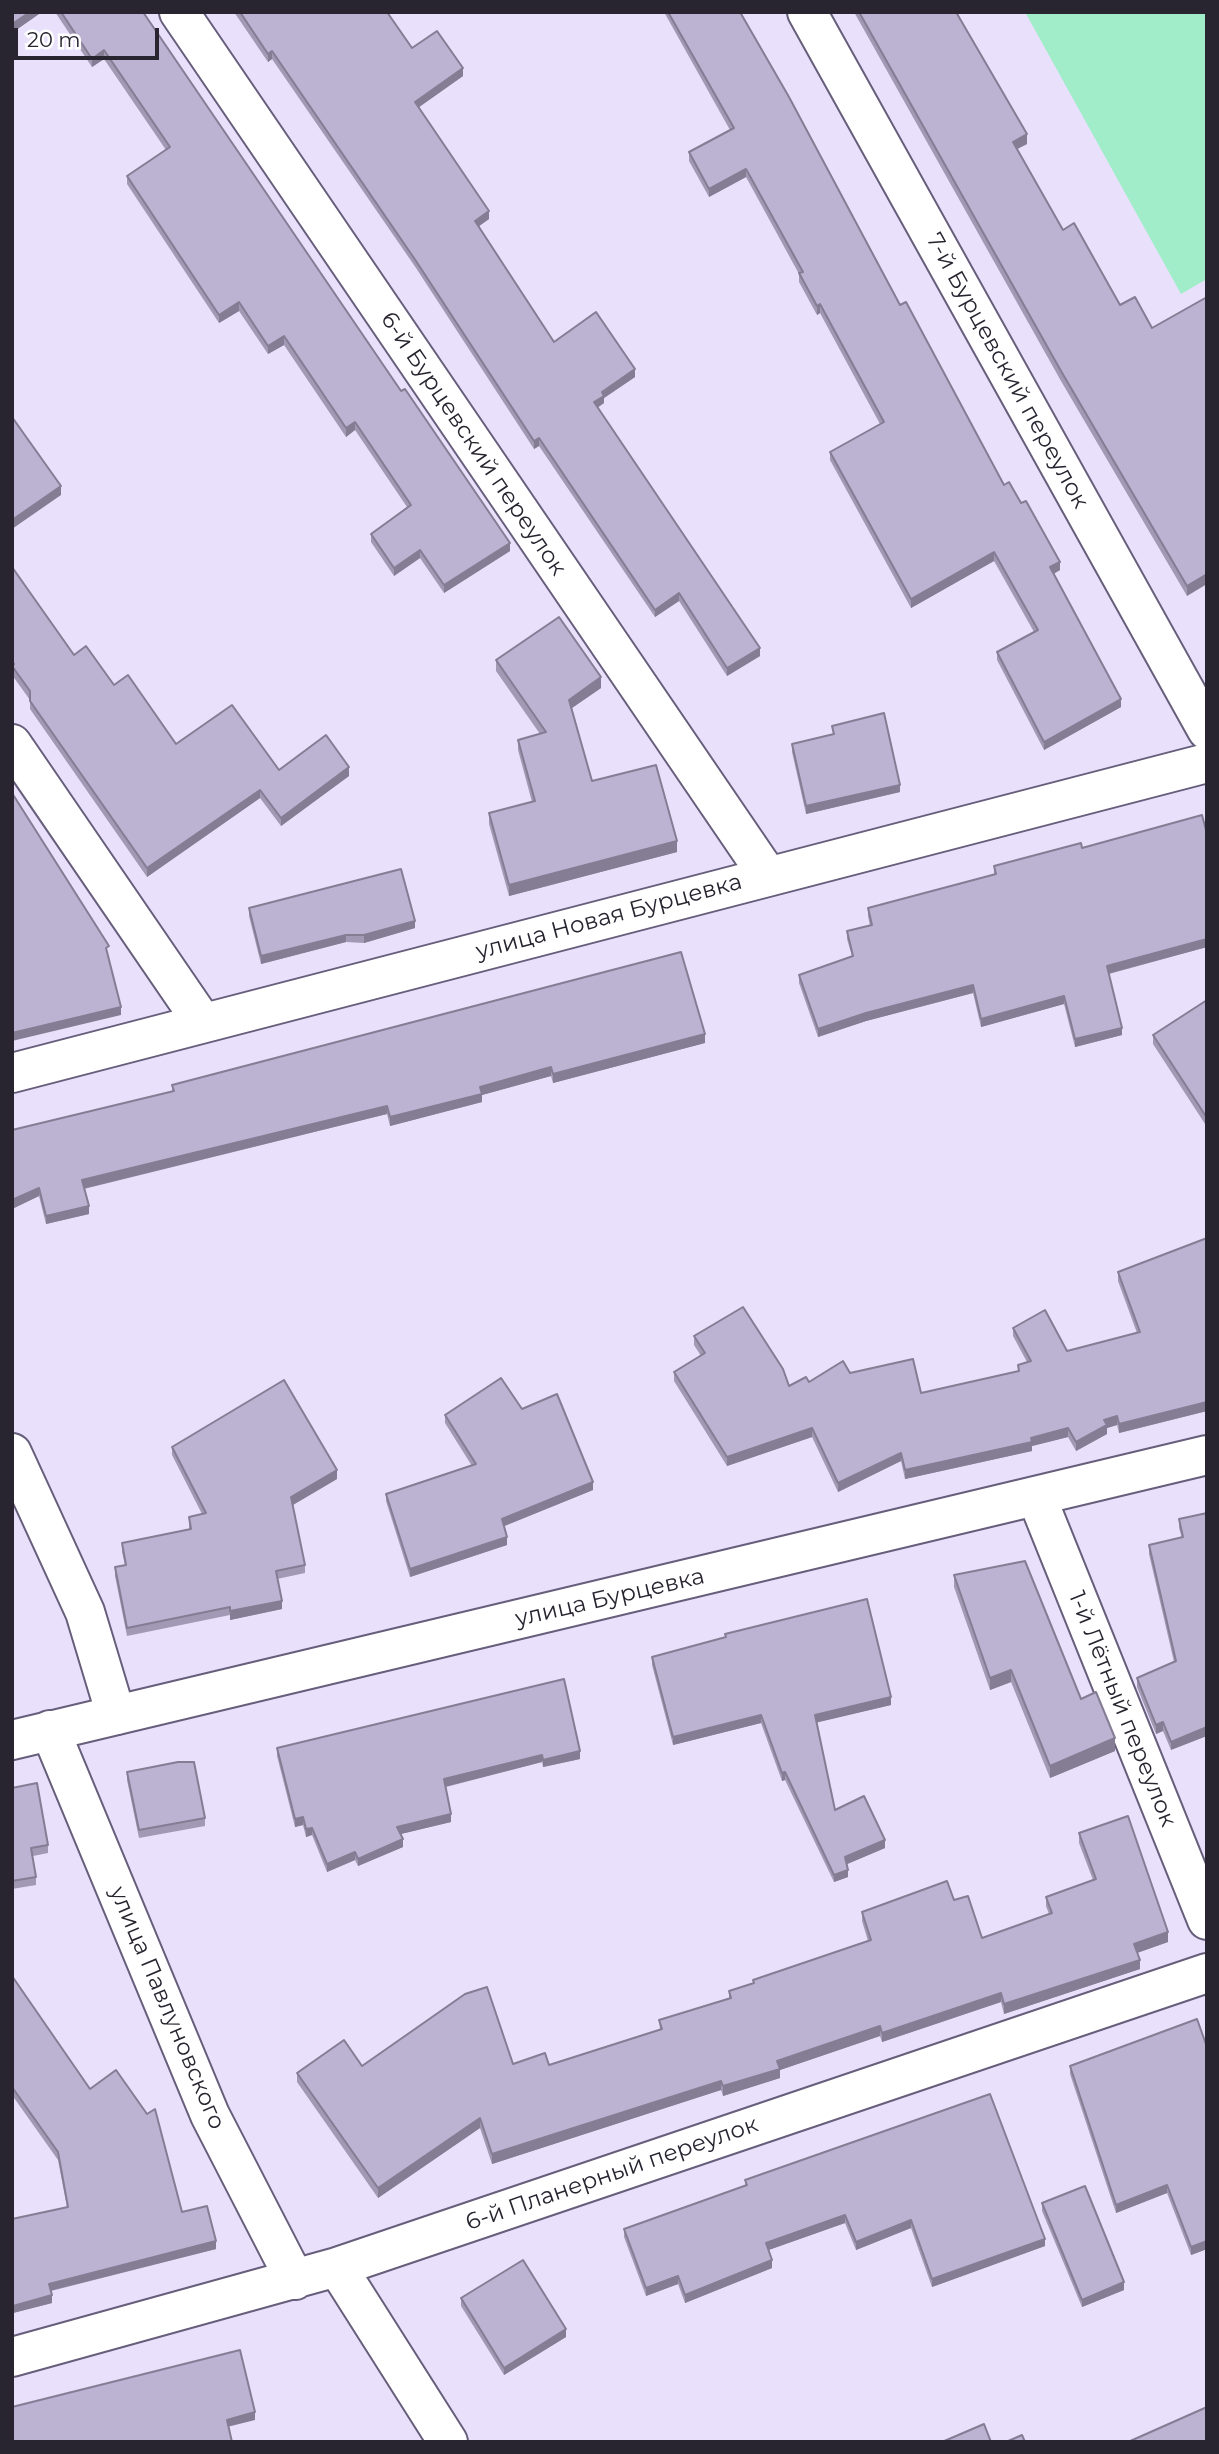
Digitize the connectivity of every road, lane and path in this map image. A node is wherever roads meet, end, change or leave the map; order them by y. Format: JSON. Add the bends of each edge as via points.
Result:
{"nodes":[{"id":1,"x":179,"y":12,"type":"edge"},
{"id":2,"x":807,"y":12,"type":"edge"},
{"id":3,"x":1207,"y":730,"type":"edge"},
{"id":4,"x":12,"y":744,"type":"edge"},
{"id":5,"x":1207,"y":763,"type":"edge"},
{"id":6,"x":768,"y":876,"type":"junction"},
{"id":7,"x":204,"y":1023,"type":"junction"},
{"id":8,"x":12,"y":1073,"type":"edge"},
{"id":9,"x":12,"y":1453,"type":"edge"},
{"id":10,"x":1207,"y":1455,"type":"edge"},
{"id":11,"x":1037,"y":1497,"type":"junction"},
{"id":12,"x":116,"y":1714,"type":"junction"},
{"id":13,"x":50,"y":1730,"type":"junction"},
{"id":14,"x":12,"y":1740,"type":"edge"},
{"id":15,"x":1207,"y":1920,"type":"edge"},
{"id":16,"x":1207,"y":1973,"type":"edge"},
{"id":17,"x":337,"y":2267,"type":"junction"},
{"id":18,"x":295,"y":2280,"type":"junction"},
{"id":19,"x":12,"y":2357,"type":"edge"},
{"id":20,"x":447,"y":2442,"type":"edge"}],
"edges":[{"from":1,"to":6,"type":"street","name":"6-й Бурцевский переулок"},
{"from":2,"to":3,"type":"street","name":"7-й Бурцевский переулок"},
{"from":4,"to":7,"type":"street"},
{"from":5,"to":6,"type":"street","name":"улица Новая Бурцевка"},
{"from":6,"to":7,"type":"street","name":"улица Новая Бурцевка"},
{"from":7,"to":8,"type":"street","name":"улица Новая Бурцевка"},
{"from":9,"to":12,"type":"street","via":[[85,1612]]},
{"from":10,"to":11,"type":"street","name":"улица Бурцевка"},
{"from":11,"to":12,"type":"street","name":"улица Бурцевка"},
{"from":11,"to":15,"type":"street","name":"1-й Лётный переулок"},
{"from":12,"to":13,"type":"street","name":"улица Бурцевка"},
{"from":13,"to":14,"type":"street","name":"улица Бурцевка"},
{"from":13,"to":18,"type":"street","name":"улица Павлуновского","via":[[210,2116]]},
{"from":16,"to":17,"type":"street","name":"6-й Планерный переулок"},
{"from":17,"to":18,"type":"street","name":"6-й Планерный переулок"},
{"from":17,"to":20,"type":"street"},
{"from":18,"to":19,"type":"street","name":"6-й Планерный переулок"}]}
